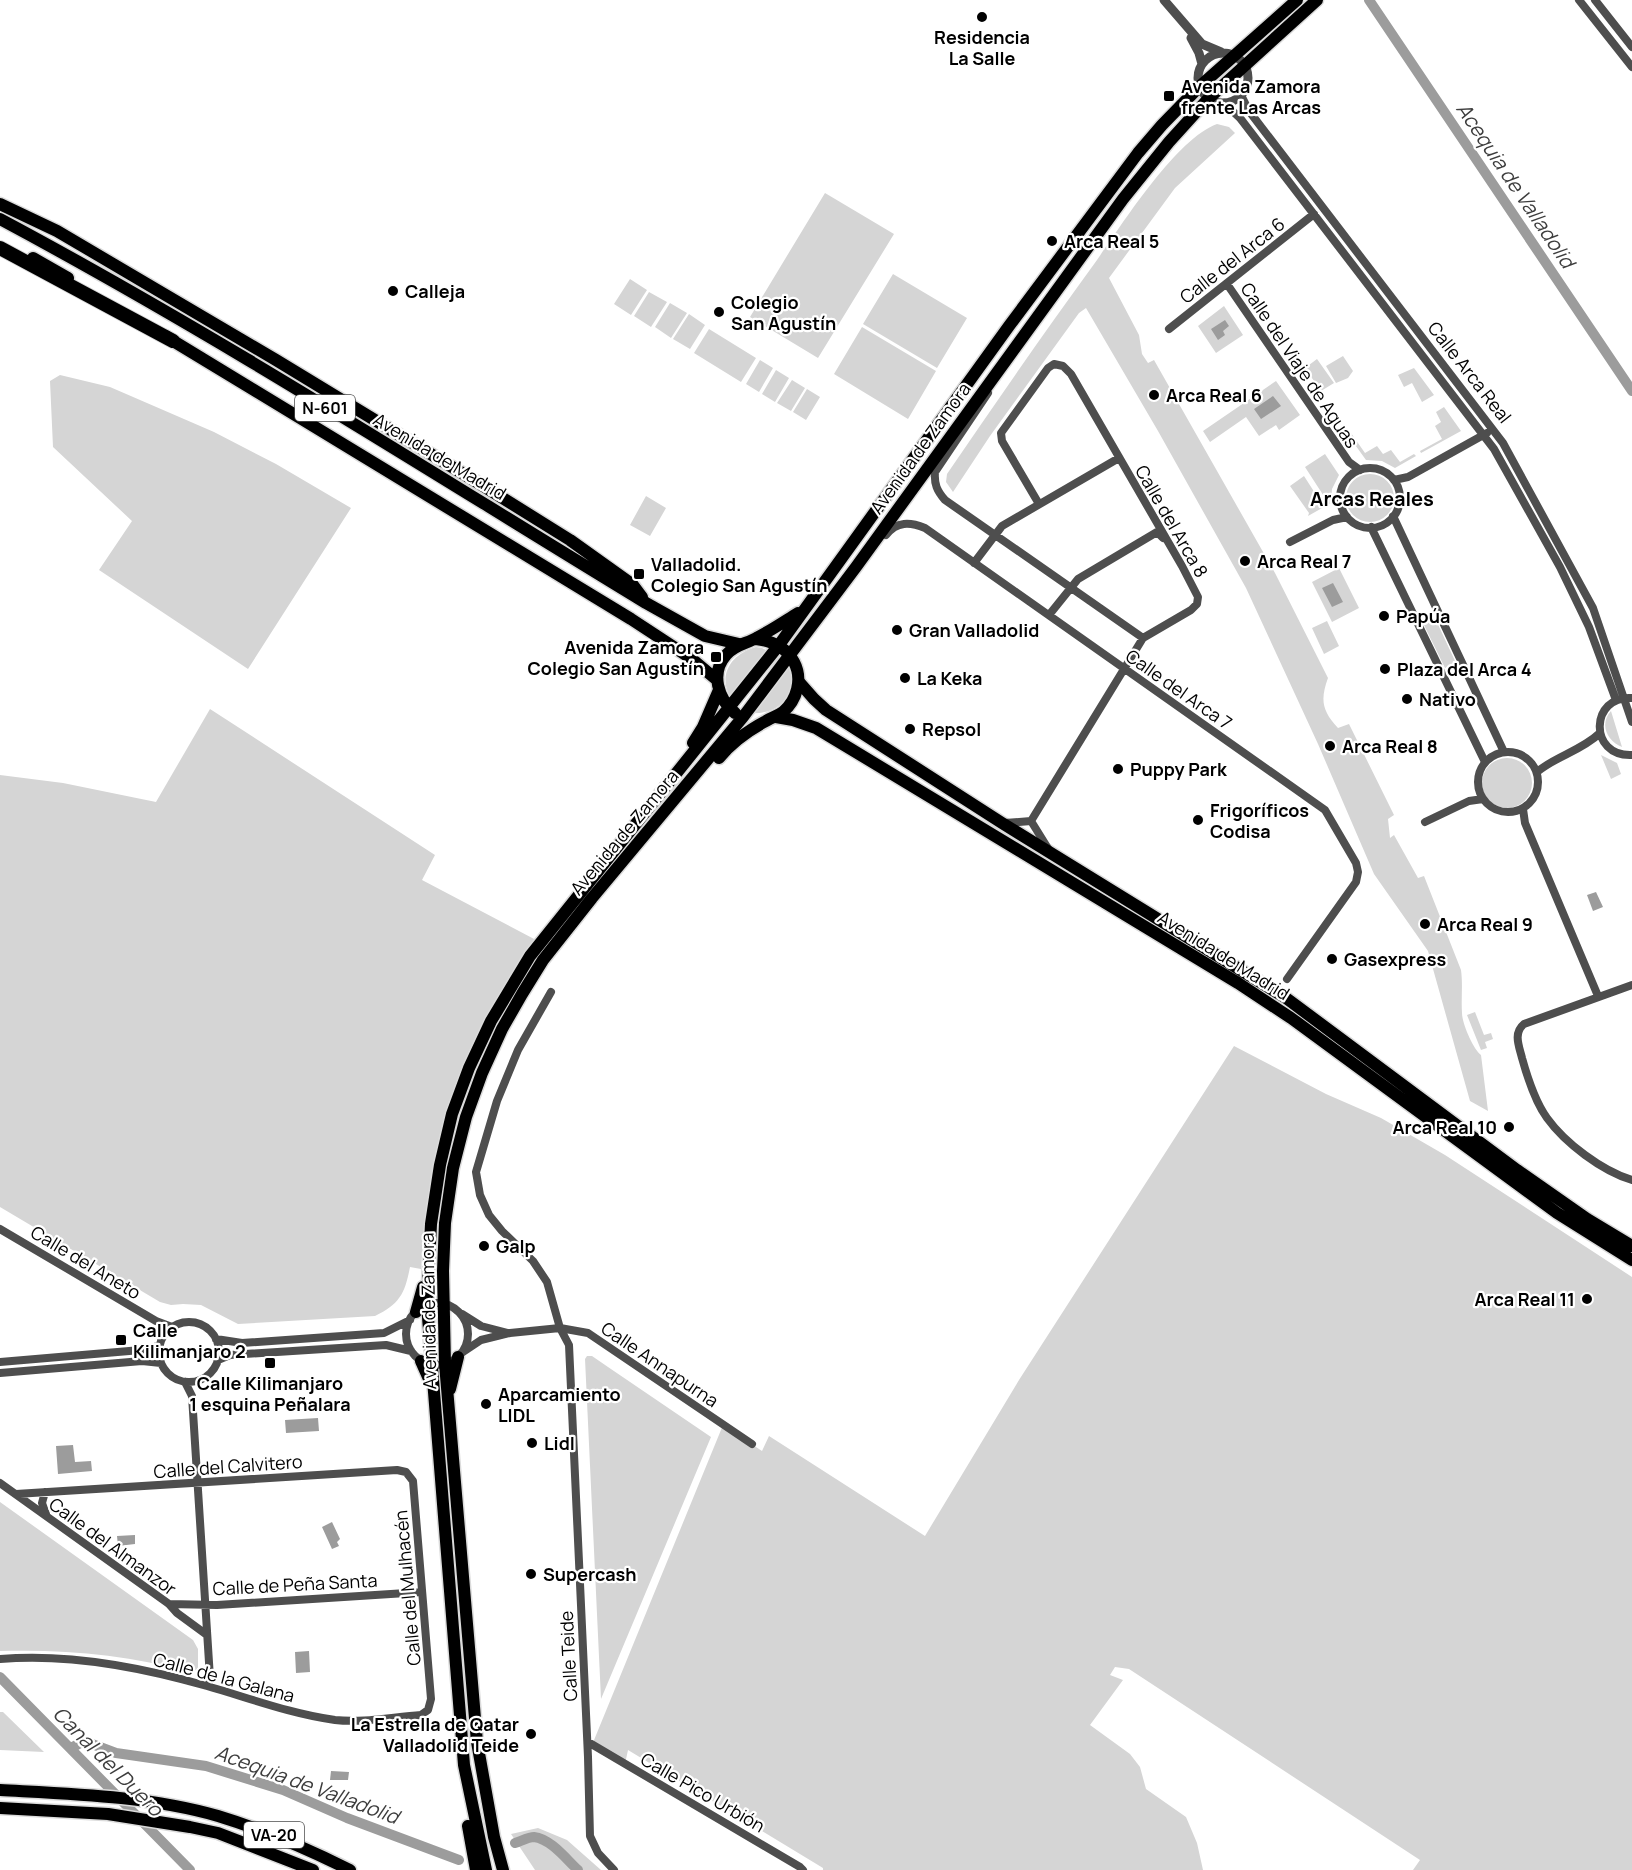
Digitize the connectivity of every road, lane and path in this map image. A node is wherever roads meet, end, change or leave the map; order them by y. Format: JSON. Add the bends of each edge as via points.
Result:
{"nodes":[{"id":1,"x":1164,"y":0,"type":"edge"},
{"id":2,"x":1297,"y":0,"type":"edge"},
{"id":3,"x":1317,"y":0,"type":"edge"},
{"id":4,"x":1579,"y":0,"type":"edge"},
{"id":5,"x":1595,"y":0,"type":"edge"},
{"id":6,"x":1184,"y":25,"type":"junction"},
{"id":7,"x":1632,"y":47,"type":"edge"},
{"id":8,"x":1221,"y":52,"type":"junction"},
{"id":9,"x":1234,"y":55,"type":"junction"},
{"id":10,"x":1202,"y":63,"type":"junction"},
{"id":11,"x":1244,"y":65,"type":"junction"},
{"id":12,"x":1632,"y":67,"type":"edge"},
{"id":13,"x":1199,"y":87,"type":"junction"},
{"id":14,"x":1241,"y":95,"type":"junction"},
{"id":15,"x":1208,"y":99,"type":"junction"},
{"id":16,"x":1224,"y":103,"type":"junction"},
{"id":17,"x":0,"y":204,"type":"edge"},
{"id":18,"x":1314,"y":214,"type":"junction"},
{"id":19,"x":0,"y":219,"type":"edge"},
{"id":20,"x":0,"y":241,"type":"edge"},
{"id":21,"x":0,"y":248,"type":"edge"},
{"id":22,"x":1227,"y":284,"type":"junction"},
{"id":23,"x":1169,"y":329,"type":"dead end"},
{"id":24,"x":173,"y":341,"type":"junction"},
{"id":25,"x":1004,"y":363,"type":"junction"},
{"id":26,"x":1494,"y":429,"type":"junction"},
{"id":27,"x":1485,"y":434,"type":"junction"},
{"id":28,"x":1119,"y":458,"type":"junction"},
{"id":29,"x":1349,"y":462,"type":"junction"},
{"id":30,"x":1360,"y":470,"type":"junction"},
{"id":31,"x":1351,"y":475,"type":"junction"},
{"id":32,"x":1408,"y":477,"type":"junction"},
{"id":33,"x":1394,"y":480,"type":"junction"},
{"id":34,"x":1398,"y":488,"type":"junction"},
{"id":35,"x":1039,"y":504,"type":"junction"},
{"id":36,"x":1345,"y":513,"type":"junction"},
{"id":37,"x":1393,"y":516,"type":"junction"},
{"id":38,"x":1371,"y":527,"type":"junction"},
{"id":39,"x":996,"y":535,"type":"junction"},
{"id":40,"x":1290,"y":542,"type":"dead end"},
{"id":41,"x":1170,"y":546,"type":"junction"},
{"id":42,"x":974,"y":563,"type":"junction"},
{"id":43,"x":856,"y":567,"type":"junction"},
{"id":44,"x":1071,"y":588,"type":"junction"},
{"id":45,"x":646,"y":603,"type":"junction"},
{"id":46,"x":805,"y":609,"type":"junction"},
{"id":47,"x":1049,"y":615,"type":"junction"},
{"id":48,"x":1143,"y":638,"type":"junction"},
{"id":49,"x":756,"y":639,"type":"junction"},
{"id":50,"x":739,"y":644,"type":"junction"},
{"id":51,"x":778,"y":645,"type":"junction"},
{"id":52,"x":790,"y":654,"type":"junction"},
{"id":53,"x":1123,"y":668,"type":"junction"},
{"id":54,"x":799,"y":682,"type":"junction"},
{"id":55,"x":718,"y":685,"type":"junction"},
{"id":56,"x":1628,"y":697,"type":"edge"},
{"id":57,"x":1616,"y":700,"type":"junction"},
{"id":58,"x":729,"y":708,"type":"junction"},
{"id":59,"x":743,"y":717,"type":"junction"},
{"id":60,"x":772,"y":718,"type":"junction"},
{"id":61,"x":1632,"y":722,"type":"edge"},
{"id":62,"x":1600,"y":734,"type":"junction"},
{"id":63,"x":1603,"y":742,"type":"junction"},
{"id":64,"x":1589,"y":744,"type":"junction"},
{"id":65,"x":1504,"y":752,"type":"junction"},
{"id":66,"x":1632,"y":755,"type":"edge"},
{"id":67,"x":1485,"y":762,"type":"junction"},
{"id":68,"x":1535,"y":769,"type":"junction"},
{"id":69,"x":1479,"y":791,"type":"junction"},
{"id":70,"x":1483,"y":799,"type":"junction"},
{"id":71,"x":1469,"y":801,"type":"junction"},
{"id":72,"x":1519,"y":810,"type":"junction"},
{"id":73,"x":1031,"y":821,"type":"junction"},
{"id":74,"x":1425,"y":822,"type":"dead end"},
{"id":75,"x":1002,"y":824,"type":"junction"},
{"id":76,"x":630,"y":832,"type":"junction"},
{"id":77,"x":640,"y":843,"type":"junction"},
{"id":78,"x":1052,"y":855,"type":"junction"},
{"id":79,"x":1287,"y":979,"type":"dead end"},
{"id":80,"x":1632,"y":985,"type":"edge"},
{"id":81,"x":551,"y":992,"type":"dead end"},
{"id":82,"x":1598,"y":996,"type":"junction"},
{"id":83,"x":1632,"y":1180,"type":"edge"},
{"id":84,"x":0,"y":1229,"type":"edge"},
{"id":85,"x":1632,"y":1246,"type":"edge"},
{"id":86,"x":1632,"y":1260,"type":"edge"},
{"id":87,"x":451,"y":1308,"type":"junction"},
{"id":88,"x":418,"y":1312,"type":"junction"},
{"id":89,"x":560,"y":1328,"type":"junction"},
{"id":90,"x":168,"y":1330,"type":"junction"},
{"id":91,"x":510,"y":1333,"type":"junction"},
{"id":92,"x":216,"y":1339,"type":"junction"},
{"id":93,"x":159,"y":1346,"type":"junction"},
{"id":94,"x":411,"y":1351,"type":"junction"},
{"id":95,"x":459,"y":1355,"type":"junction"},
{"id":96,"x":218,"y":1360,"type":"junction"},
{"id":97,"x":0,"y":1362,"type":"edge"},
{"id":98,"x":426,"y":1362,"type":"junction"},
{"id":99,"x":161,"y":1363,"type":"junction"},
{"id":100,"x":445,"y":1364,"type":"junction"},
{"id":101,"x":0,"y":1373,"type":"edge"},
{"id":102,"x":198,"y":1380,"type":"junction"},
{"id":103,"x":185,"y":1382,"type":"junction"},
{"id":104,"x":192,"y":1396,"type":"junction"},
{"id":105,"x":448,"y":1399,"type":"junction"},
{"id":106,"x":752,"y":1444,"type":"dead end"},
{"id":107,"x":411,"y":1475,"type":"joint"},
{"id":108,"x":0,"y":1483,"type":"edge"},
{"id":109,"x":198,"y":1483,"type":"junction"},
{"id":110,"x":45,"y":1492,"type":"junction"},
{"id":111,"x":16,"y":1494,"type":"junction"},
{"id":112,"x":46,"y":1514,"type":"junction"},
{"id":113,"x":422,"y":1592,"type":"junction"},
{"id":114,"x":169,"y":1604,"type":"junction"},
{"id":115,"x":206,"y":1604,"type":"junction"},
{"id":116,"x":207,"y":1635,"type":"junction"},
{"id":117,"x":0,"y":1659,"type":"edge"},
{"id":118,"x":208,"y":1686,"type":"junction"},
{"id":119,"x":431,"y":1699,"type":"joint"},
{"id":120,"x":588,"y":1742,"type":"junction"},
{"id":121,"x":464,"y":1765,"type":"junction"},
{"id":122,"x":0,"y":1790,"type":"edge"},
{"id":123,"x":0,"y":1808,"type":"edge"},
{"id":124,"x":313,"y":1870,"type":"edge"},
{"id":125,"x":350,"y":1870,"type":"edge"},
{"id":126,"x":476,"y":1870,"type":"edge"},
{"id":127,"x":486,"y":1870,"type":"edge"},
{"id":128,"x":503,"y":1870,"type":"edge"},
{"id":129,"x":615,"y":1870,"type":"edge"},
{"id":130,"x":802,"y":1870,"type":"edge"}],
"edges":[{"from":1,"to":6,"type":"street"},
{"from":2,"to":9,"type":"main road","name":"Avenida de Zamora"},
{"from":3,"to":11,"type":"main road","name":"Avenida de Zamora"},
{"from":4,"to":12,"type":"street"},
{"from":5,"to":7,"type":"street"},
{"from":6,"to":8,"type":"street","via":[[1202,44]]},
{"from":6,"to":10,"type":"street"},
{"from":8,"to":9,"type":"street"},
{"from":8,"to":10,"type":"street"},
{"from":9,"to":11,"type":"street"},
{"from":9,"to":13,"type":"main road","name":"Avenida de Zamora"},
{"from":10,"to":13,"type":"street"},
{"from":11,"to":14,"type":"street","via":[[1248,80]]},
{"from":11,"to":15,"type":"main road","name":"Avenida de Zamora"},
{"from":13,"to":15,"type":"street"},
{"from":13,"to":46,"type":"main road","name":"Avenida de Zamora","via":[[1138,153],[1081,228]]},
{"from":14,"to":16,"type":"street"},
{"from":14,"to":26,"type":"street","name":"Calle Arca Real","via":[[1256,120]]},
{"from":15,"to":16,"type":"street"},
{"from":15,"to":25,"type":"main road","name":"Avenida de Zamora","via":[[1123,199]]},
{"from":16,"to":18,"type":"street","name":"Calle Arca Real"},
{"from":17,"to":45,"type":"main road","via":[[66,237],[485,487],[633,585]]},
{"from":18,"to":22,"type":"street","name":"Calle del Arca 6"},
{"from":18,"to":27,"type":"street","name":"Calle Arca Real"},
{"from":19,"to":45,"type":"main road","name":"Avenida de Madrid","number":"N-601","via":[[224,347]]},
{"from":20,"to":24,"type":"main road","number":"N-601"},
{"from":21,"to":24,"type":"highway"},
{"from":22,"to":23,"type":"street","name":"Calle del Arca 6"},
{"from":22,"to":29,"type":"street","name":"Calle del Viaje de Aguas"},
{"from":24,"to":55,"type":"main road","number":"N-601","via":[[631,619],[692,659]]},
{"from":25,"to":39,"type":"street","name":"Calle del Arca 7","via":[[982,404],[935,472],[934,481],[945,500]]},
{"from":25,"to":43,"type":"main road","name":"Avenida de Zamora"},
{"from":26,"to":27,"type":"street"},
{"from":26,"to":56,"type":"street","name":"Calle Arca Real","via":[[1585,591]]},
{"from":27,"to":32,"type":"street"},
{"from":27,"to":57,"type":"street","name":"Calle Arca Real","via":[[1560,567],[1589,627]]},
{"from":28,"to":35,"type":"street"},
{"from":28,"to":35,"type":"street","name":"Calle del Arca 8","via":[[1071,374],[1064,366],[1054,364],[1001,433]]},
{"from":28,"to":41,"type":"street","name":"Calle del Arca 8"},
{"from":29,"to":30,"type":"street","name":"Calle del Viaje de Aguas"},
{"from":29,"to":31,"type":"street","name":"Calle del Viaje de Aguas"},
{"from":30,"to":31,"type":"street"},
{"from":30,"to":33,"type":"street","via":[[1378,469]]},
{"from":31,"to":36,"type":"street","via":[[1340,495]]},
{"from":32,"to":33,"type":"street"},
{"from":32,"to":34,"type":"street"},
{"from":33,"to":34,"type":"street"},
{"from":34,"to":37,"type":"street","via":[[1399,503]]},
{"from":35,"to":39,"type":"street","via":[[1002,526]]},
{"from":36,"to":38,"type":"street","via":[[1358,525]]},
{"from":36,"to":40,"type":"street"},
{"from":37,"to":38,"type":"street"},
{"from":37,"to":65,"type":"street"},
{"from":38,"to":67,"type":"street"},
{"from":39,"to":42,"type":"street"},
{"from":39,"to":44,"type":"street","name":"Calle del Arca 7"},
{"from":41,"to":44,"type":"street","via":[[1156,532],[1078,579]]},
{"from":41,"to":48,"type":"street","name":"Calle del Arca 8","via":[[1198,597],[1197,604]]},
{"from":42,"to":43,"type":"street","name":"Calle del Arca 7","via":[[925,528],[900,524]]},
{"from":42,"to":47,"type":"street","name":"Calle del Arca 7"},
{"from":43,"to":52,"type":"main road","name":"Avenida de Zamora"},
{"from":44,"to":47,"type":"street"},
{"from":44,"to":48,"type":"street","name":"Calle del Arca 7"},
{"from":45,"to":50,"type":"main road","name":"Avenida de Madrid","number":"N-601","via":[[705,636]]},
{"from":46,"to":49,"type":"main road"},
{"from":46,"to":51,"type":"main road","name":"Avenida de Zamora"},
{"from":47,"to":53,"type":"street","name":"Calle del Arca 7"},
{"from":48,"to":53,"type":"street","name":"Calle del Arca 8"},
{"from":49,"to":50,"type":"main road"},
{"from":49,"to":51,"type":"main road"},
{"from":50,"to":55,"type":"main road","via":[[722,662]]},
{"from":51,"to":52,"type":"main road"},
{"from":51,"to":58,"type":"main road","name":"Avenida de Zamora"},
{"from":52,"to":54,"type":"main road"},
{"from":52,"to":59,"type":"main road","name":"Avenida de Zamora"},
{"from":53,"to":73,"type":"street","name":"Calle del Arca 8"},
{"from":53,"to":79,"type":"street","name":"Calle del Arca 7","via":[[1325,810],[1356,863],[1356,882]]},
{"from":54,"to":60,"type":"main road","via":[[793,700]]},
{"from":54,"to":75,"type":"main road","name":"Avenida de Madrid","via":[[826,710]]},
{"from":55,"to":58,"type":"main road"},
{"from":55,"to":76,"type":"main road","via":[[703,727]]},
{"from":56,"to":57,"type":"street"},
{"from":56,"to":61,"type":"street","name":"Calle Arca Real"},
{"from":57,"to":62,"type":"street","via":[[1601,716]]},
{"from":58,"to":59,"type":"main road"},
{"from":58,"to":76,"type":"main road","name":"Avenida de Zamora"},
{"from":59,"to":60,"type":"main road","name":"Avenida de Madrid"},
{"from":59,"to":77,"type":"main road","name":"Avenida de Zamora"},
{"from":60,"to":77,"type":"main road","via":[[728,747],[678,808]]},
{"from":60,"to":86,"type":"main road","name":"Avenida de Madrid","via":[[816,728],[1238,983],[1557,1213]]},
{"from":62,"to":63,"type":"street"},
{"from":62,"to":64,"type":"street"},
{"from":63,"to":64,"type":"street"},
{"from":63,"to":66,"type":"street","via":[[1616,753]]},
{"from":64,"to":68,"type":"street"},
{"from":65,"to":67,"type":"street"},
{"from":65,"to":68,"type":"street","via":[[1520,754]]},
{"from":67,"to":69,"type":"street","via":[[1478,776]]},
{"from":68,"to":72,"type":"street","via":[[1536,793]]},
{"from":69,"to":70,"type":"street"},
{"from":69,"to":71,"type":"street"},
{"from":70,"to":71,"type":"street"},
{"from":70,"to":72,"type":"street","via":[[1500,812]]},
{"from":71,"to":74,"type":"street"},
{"from":72,"to":82,"type":"street"},
{"from":73,"to":75,"type":"street"},
{"from":73,"to":78,"type":"street"},
{"from":75,"to":78,"type":"main road","name":"Avenida de Madrid"},
{"from":76,"to":88,"type":"main road","name":"Avenida de Zamora","via":[[547,933],[509,988],[469,1068],[440,1165],[428,1271]]},
{"from":77,"to":87,"type":"main road","name":"Avenida de Zamora","via":[[543,960],[502,1029],[482,1073],[453,1168],[445,1223],[443,1280]]},
{"from":78,"to":85,"type":"main road","name":"Avenida de Madrid","via":[[1286,998],[1517,1170]]},
{"from":80,"to":82,"type":"street"},
{"from":81,"to":89,"type":"street","name":"Calle Teide","via":[[518,1050],[497,1101],[476,1172],[489,1215],[533,1261],[547,1282]]},
{"from":82,"to":83,"type":"street","via":[[1524,1024],[1517,1037],[1546,1117],[1593,1162]]},
{"from":84,"to":90,"type":"street","name":"Calle del Aneto"},
{"from":87,"to":88,"type":"street"},
{"from":87,"to":91,"type":"street","name":"Calle Annapurna","via":[[481,1326]]},
{"from":87,"to":95,"type":"street","via":[[468,1332]]},
{"from":87,"to":100,"type":"main road","name":"Avenida de Zamora"},
{"from":88,"to":92,"type":"street","via":[[384,1333],[242,1343]]},
{"from":88,"to":94,"type":"street","via":[[406,1336]]},
{"from":88,"to":98,"type":"main road","name":"Avenida de Zamora"},
{"from":89,"to":91,"type":"street","name":"Calle Annapurna"},
{"from":89,"to":106,"type":"street","name":"Calle Annapurna","via":[[588,1333]]},
{"from":89,"to":120,"type":"street","name":"Calle Teide","via":[[569,1345]]},
{"from":90,"to":92,"type":"street","via":[[184,1322],[196,1323]]},
{"from":90,"to":93,"type":"street"},
{"from":91,"to":95,"type":"street","name":"Calle Annapurna","via":[[482,1340]]},
{"from":92,"to":96,"type":"street"},
{"from":93,"to":97,"type":"street"},
{"from":93,"to":99,"type":"street"},
{"from":94,"to":96,"type":"street","via":[[386,1345],[230,1355]]},
{"from":94,"to":98,"type":"street"},
{"from":95,"to":100,"type":"street","name":"Calle Annapurna"},
{"from":95,"to":105,"type":"main road"},
{"from":96,"to":102,"type":"street","via":[[210,1373]]},
{"from":98,"to":100,"type":"street"},
{"from":98,"to":121,"type":"main road","name":"Avenida de Zamora","via":[[434,1394]]},
{"from":99,"to":101,"type":"street","via":[[142,1361]]},
{"from":99,"to":103,"type":"street","via":[[172,1377]]},
{"from":100,"to":105,"type":"main road","name":"Avenida de Zamora"},
{"from":102,"to":103,"type":"street"},
{"from":102,"to":104,"type":"street"},
{"from":103,"to":104,"type":"street"},
{"from":104,"to":109,"type":"street"},
{"from":105,"to":128,"type":"main road","name":"Avenida de Zamora","via":[[477,1742]]},
{"from":107,"to":109,"type":"street","name":"Calle del Calvitero","via":[[398,1470]]},
{"from":107,"to":113,"type":"street","name":"Calle del Mulhacén"},
{"from":108,"to":111,"type":"street","name":"Calle del Almanzor"},
{"from":109,"to":110,"type":"street","name":"Calle del Calvitero"},
{"from":109,"to":115,"type":"street"},
{"from":110,"to":111,"type":"street","name":"Calle del Calvitero"},
{"from":110,"to":112,"type":"street","via":[[42,1503]]},
{"from":111,"to":112,"type":"street","name":"Calle del Almanzor"},
{"from":112,"to":114,"type":"street","name":"Calle del Almanzor"},
{"from":113,"to":115,"type":"street","name":"Calle de Peña Santa"},
{"from":113,"to":119,"type":"street","name":"Calle del Mulhacén"},
{"from":114,"to":115,"type":"street","name":"Calle de Peña Santa"},
{"from":114,"to":116,"type":"street","name":"Calle del Almanzor"},
{"from":115,"to":116,"type":"street"},
{"from":116,"to":118,"type":"street"},
{"from":117,"to":118,"type":"street","name":"Calle de la Galana","via":[[71,1660],[122,1666]]},
{"from":118,"to":119,"type":"street","name":"Calle de la Galana","via":[[336,1720],[421,1715],[428,1710]]},
{"from":120,"to":129,"type":"street","name":"Calle Teide","via":[[590,1836],[598,1853]]},
{"from":120,"to":130,"type":"street","name":"Calle Pico Urbión"},
{"from":121,"to":126,"type":"main road","via":[[466,1815]]},
{"from":121,"to":127,"type":"main road","name":"Avenida de Zamora"},
{"from":122,"to":125,"type":"main road","number":"VA-20","via":[[101,1795],[194,1811],[303,1846]]},
{"from":123,"to":124,"type":"main road","number":"VA-20","via":[[108,1814],[190,1827],[218,1833]]}]}
